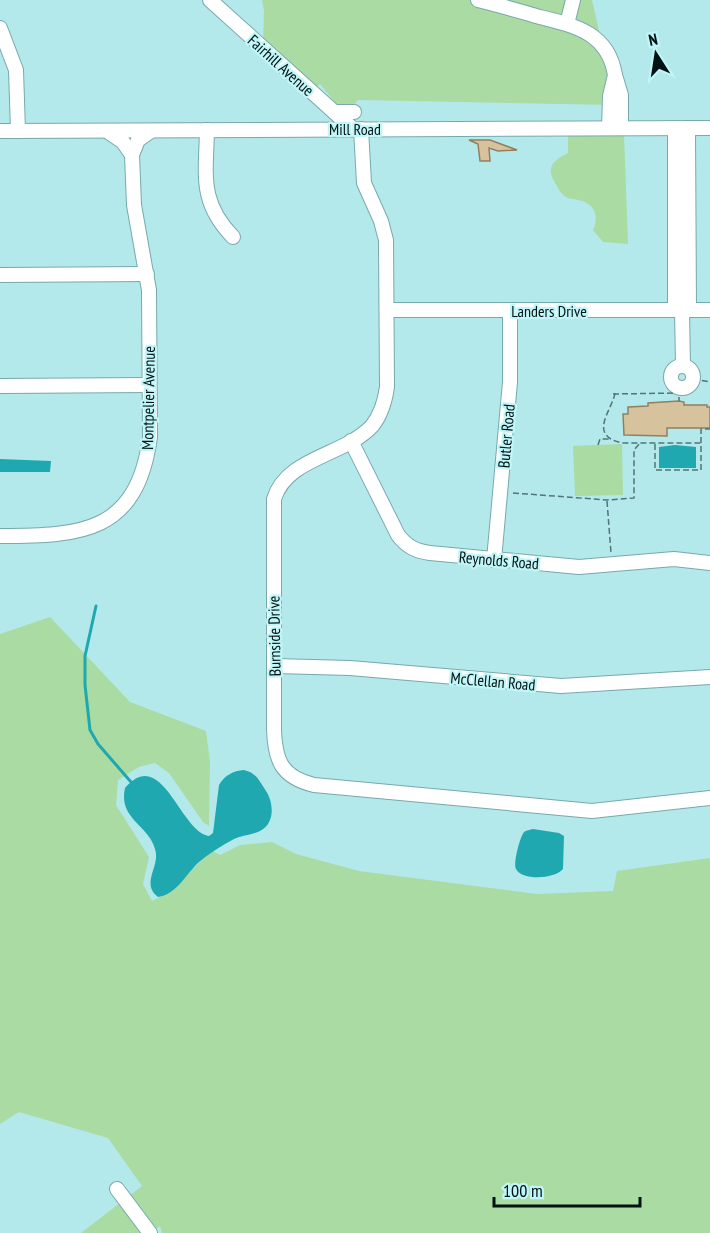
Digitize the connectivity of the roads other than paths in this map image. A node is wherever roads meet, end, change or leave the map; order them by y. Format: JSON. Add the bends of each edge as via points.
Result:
{"nodes":[{"id":1,"x":210,"y":0,"type":"edge"},
{"id":2,"x":478,"y":0,"type":"edge"},
{"id":3,"x":573,"y":0,"type":"edge"},
{"id":4,"x":567,"y":24,"type":"junction"},
{"id":5,"x":0,"y":28,"type":"edge"},
{"id":6,"x":333,"y":112,"type":"junction"},
{"id":7,"x":354,"y":112,"type":"dead end"},
{"id":8,"x":615,"y":128,"type":"junction"},
{"id":9,"x":681,"y":128,"type":"junction"},
{"id":10,"x":710,"y":128,"type":"edge"},
{"id":11,"x":357,"y":129,"type":"junction"},
{"id":12,"x":207,"y":130,"type":"junction"},
{"id":13,"x":0,"y":131,"type":"edge"},
{"id":14,"x":18,"y":131,"type":"junction"},
{"id":15,"x":107,"y":131,"type":"junction"},
{"id":16,"x":151,"y":131,"type":"junction"},
{"id":17,"x":132,"y":155,"type":"junction"},
{"id":18,"x":233,"y":237,"type":"dead end"},
{"id":19,"x":0,"y":274,"type":"edge"},
{"id":20,"x":147,"y":274,"type":"junction"},
{"id":21,"x":387,"y":310,"type":"junction"},
{"id":22,"x":682,"y":310,"type":"junction"},
{"id":23,"x":710,"y":310,"type":"edge"},
{"id":24,"x":510,"y":312,"type":"junction"},
{"id":25,"x":682,"y":365,"type":"junction"},
{"id":26,"x":148,"y":385,"type":"junction"},
{"id":27,"x":0,"y":386,"type":"edge"},
{"id":28,"x":351,"y":441,"type":"junction"},
{"id":29,"x":0,"y":536,"type":"edge"},
{"id":30,"x":494,"y":560,"type":"junction"},
{"id":31,"x":710,"y":563,"type":"edge"},
{"id":32,"x":275,"y":666,"type":"junction"},
{"id":33,"x":710,"y":676,"type":"edge"},
{"id":34,"x":710,"y":798,"type":"edge"},
{"id":35,"x":117,"y":1189,"type":"dead end"},
{"id":36,"x":150,"y":1233,"type":"edge"}],
"edges":[{"from":1,"to":6,"type":"street","name":"Fairhill Avenue"},
{"from":2,"to":4,"type":"street"},
{"from":3,"to":4,"type":"street"},
{"from":4,"to":8,"type":"street","via":[[599,41],[611,61],[621,95]]},
{"from":5,"to":14,"type":"street","via":[[16,70]]},
{"from":6,"to":7,"type":"street"},
{"from":6,"to":11,"type":"street","name":"Fairhill Avenue"},
{"from":8,"to":9,"type":"street","name":"Mill Road"},
{"from":8,"to":11,"type":"street","name":"Mill Road"},
{"from":9,"to":10,"type":"street","name":"Mill Road"},
{"from":9,"to":22,"type":"street"},
{"from":11,"to":12,"type":"street","name":"Mill Road"},
{"from":11,"to":21,"type":"street","name":"Burnside Drive","via":[[364,183],[384,231]]},
{"from":12,"to":16,"type":"street","name":"Mill Road"},
{"from":12,"to":18,"type":"street","via":[[207,194],[223,227]]},
{"from":13,"to":14,"type":"street","name":"Mill Road"},
{"from":14,"to":15,"type":"street","name":"Mill Road"},
{"from":15,"to":16,"type":"street","name":"Mill Road"},
{"from":15,"to":17,"type":"street","via":[[123,142]]},
{"from":16,"to":17,"type":"street","via":[[138,140]]},
{"from":17,"to":20,"type":"street","name":"Montpelier Avenue","via":[[134,205]]},
{"from":19,"to":20,"type":"street"},
{"from":20,"to":26,"type":"street","name":"Montpelier Avenue"},
{"from":21,"to":24,"type":"street","name":"Landers Drive"},
{"from":21,"to":28,"type":"street","name":"Burnside Drive","via":[[384,403],[372,426]]},
{"from":22,"to":23,"type":"street","name":"Landers Drive"},
{"from":22,"to":24,"type":"street","name":"Landers Drive"},
{"from":22,"to":25,"type":"street"},
{"from":24,"to":30,"type":"street","name":"Butler Road","via":[[510,382]]},
{"from":25,"to":25,"type":"street","via":[[671,376],[679,394],[693,379],[690,368]]},
{"from":26,"to":27,"type":"street"},
{"from":26,"to":29,"type":"street","name":"Montpelier Avenue","via":[[147,457],[139,484],[124,506],[103,522],[75,533]]},
{"from":28,"to":30,"type":"street","name":"Reynolds Road","via":[[403,542],[430,554]]},
{"from":28,"to":32,"type":"street","name":"Burnside Drive","via":[[293,471],[276,492]]},
{"from":30,"to":31,"type":"street","name":"Reynolds Road","via":[[579,567],[674,559]]},
{"from":32,"to":33,"type":"street","name":"McClellan Road","via":[[350,668],[561,686]]},
{"from":32,"to":34,"type":"street","name":"Burnside Drive","via":[[275,750],[288,773],[307,784],[592,811]]},
{"from":35,"to":36,"type":"street"}]}
